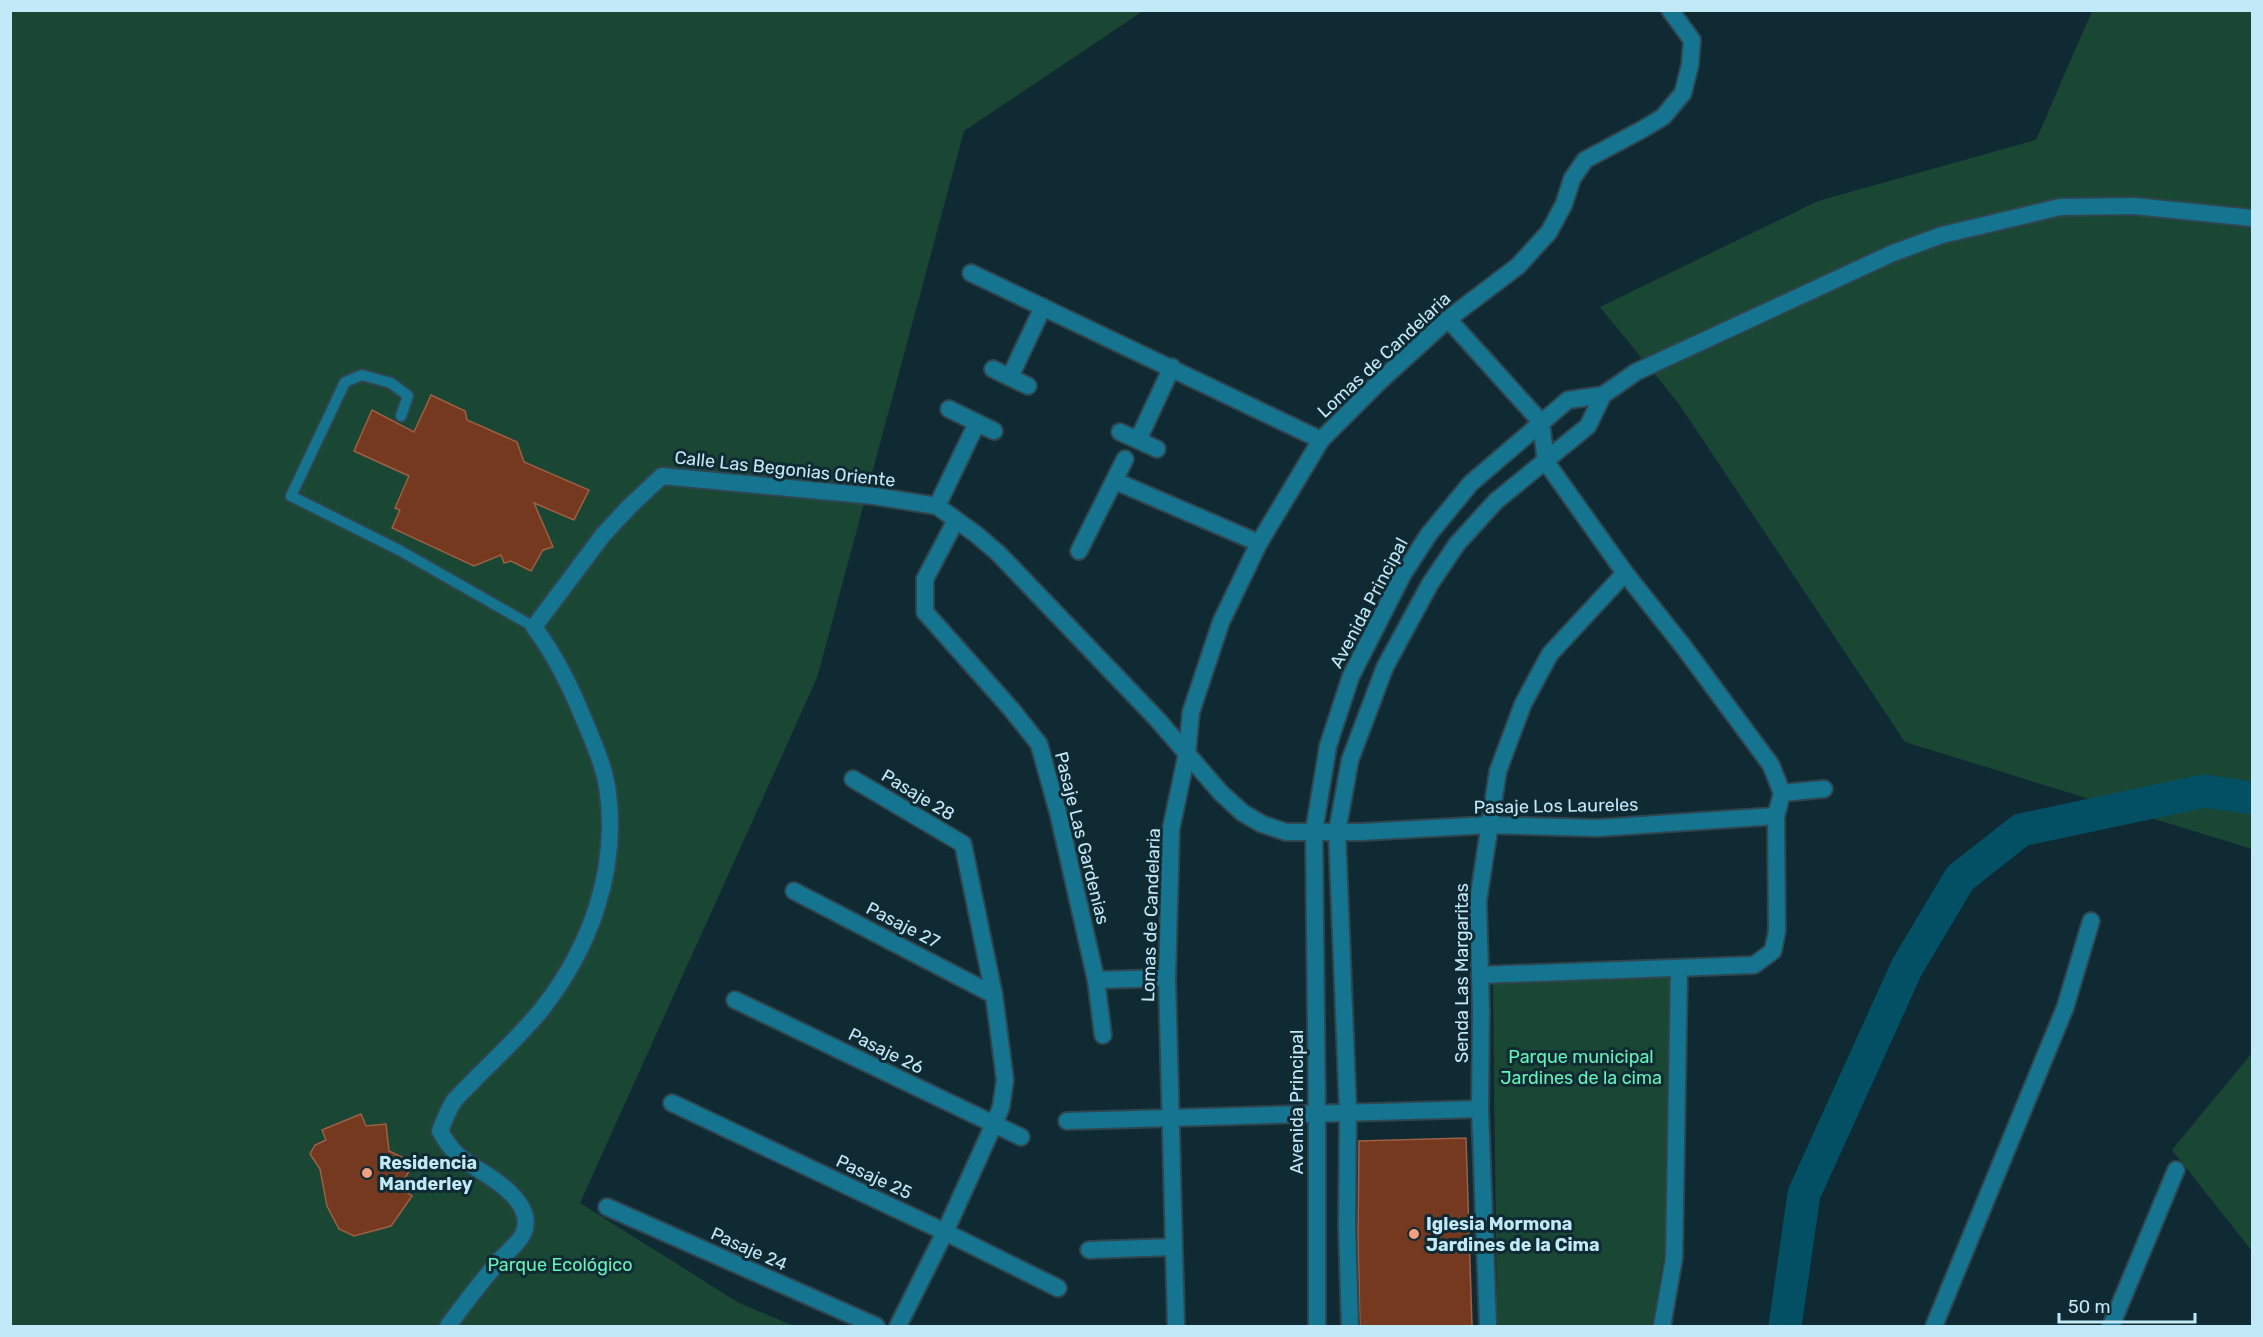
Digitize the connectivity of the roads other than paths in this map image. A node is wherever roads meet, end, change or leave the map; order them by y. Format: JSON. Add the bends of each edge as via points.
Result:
{"nodes":[{"id":1,"x":1670,"y":10,"type":"edge"},
{"id":2,"x":2253,"y":218,"type":"edge"},
{"id":3,"x":971,"y":273,"type":"dead end"},
{"id":4,"x":1043,"y":307,"type":"junction"},
{"id":5,"x":1448,"y":319,"type":"junction"},
{"id":6,"x":1172,"y":368,"type":"junction"},
{"id":7,"x":993,"y":369,"type":"dead end"},
{"id":8,"x":1010,"y":377,"type":"junction"},
{"id":9,"x":1028,"y":386,"type":"dead end"},
{"id":10,"x":1604,"y":395,"type":"junction"},
{"id":11,"x":949,"y":410,"type":"dead end"},
{"id":12,"x":401,"y":416,"type":"dead end"},
{"id":13,"x":1541,"y":422,"type":"junction"},
{"id":14,"x":977,"y":423,"type":"junction"},
{"id":15,"x":994,"y":430,"type":"dead end"},
{"id":16,"x":1120,"y":432,"type":"dead end"},
{"id":17,"x":1138,"y":440,"type":"junction"},
{"id":18,"x":1321,"y":440,"type":"junction"},
{"id":19,"x":1157,"y":449,"type":"dead end"},
{"id":20,"x":1125,"y":459,"type":"dead end"},
{"id":21,"x":1546,"y":462,"type":"junction"},
{"id":22,"x":1115,"y":481,"type":"junction"},
{"id":23,"x":937,"y":506,"type":"junction"},
{"id":24,"x":956,"y":520,"type":"junction"},
{"id":25,"x":1259,"y":543,"type":"junction"},
{"id":26,"x":1079,"y":551,"type":"dead end"},
{"id":27,"x":1625,"y":573,"type":"junction"},
{"id":28,"x":534,"y":627,"type":"junction"},
{"id":29,"x":1187,"y":753,"type":"junction"},
{"id":30,"x":853,"y":778,"type":"dead end"},
{"id":31,"x":1824,"y":789,"type":"dead end"},
{"id":32,"x":1782,"y":793,"type":"junction"},
{"id":33,"x":1776,"y":816,"type":"junction"},
{"id":34,"x":1488,"y":825,"type":"junction"},
{"id":35,"x":1314,"y":831,"type":"junction"},
{"id":36,"x":1337,"y":832,"type":"junction"},
{"id":37,"x":794,"y":891,"type":"dead end"},
{"id":38,"x":2091,"y":921,"type":"dead end"},
{"id":39,"x":1679,"y":969,"type":"junction"},
{"id":40,"x":1481,"y":975,"type":"junction"},
{"id":41,"x":1167,"y":978,"type":"junction"},
{"id":42,"x":1096,"y":980,"type":"junction"},
{"id":43,"x":994,"y":995,"type":"junction"},
{"id":44,"x":735,"y":1000,"type":"dead end"},
{"id":45,"x":1103,"y":1035,"type":"dead end"},
{"id":46,"x":672,"y":1103,"type":"dead end"},
{"id":47,"x":1480,"y":1109,"type":"junction"},
{"id":48,"x":1348,"y":1113,"type":"junction"},
{"id":49,"x":1317,"y":1114,"type":"junction"},
{"id":50,"x":1169,"y":1118,"type":"junction"},
{"id":51,"x":1067,"y":1121,"type":"dead end"},
{"id":52,"x":994,"y":1124,"type":"junction"},
{"id":53,"x":1021,"y":1137,"type":"dead end"},
{"id":54,"x":2176,"y":1170,"type":"dead end"},
{"id":55,"x":607,"y":1207,"type":"dead end"},
{"id":56,"x":945,"y":1232,"type":"junction"},
{"id":57,"x":1172,"y":1247,"type":"junction"},
{"id":58,"x":1089,"y":1250,"type":"dead end"},
{"id":59,"x":1058,"y":1287,"type":"dead end"},
{"id":60,"x":448,"y":1326,"type":"edge"},
{"id":61,"x":876,"y":1326,"type":"edge"},
{"id":62,"x":898,"y":1326,"type":"edge"},
{"id":63,"x":1176,"y":1326,"type":"edge"},
{"id":64,"x":1317,"y":1326,"type":"edge"},
{"id":65,"x":1350,"y":1326,"type":"edge"},
{"id":66,"x":1488,"y":1326,"type":"edge"},
{"id":67,"x":1662,"y":1326,"type":"edge"},
{"id":68,"x":1934,"y":1326,"type":"edge"},
{"id":69,"x":2111,"y":1326,"type":"edge"}],
"edges":[{"from":1,"to":5,"type":"street","name":"Lomas de Candelaria","via":[[1692,40],[1683,93],[1663,117],[1585,160],[1572,179],[1549,232],[1518,266]]},
{"from":2,"to":10,"type":"street","via":[[2134,206],[2060,207],[1942,235],[1893,253],[1636,372]]},
{"from":3,"to":4,"type":"street"},
{"from":4,"to":6,"type":"street"},
{"from":4,"to":8,"type":"street"},
{"from":5,"to":13,"type":"street"},
{"from":5,"to":18,"type":"street","name":"Lomas de Candelaria"},
{"from":6,"to":17,"type":"street"},
{"from":6,"to":18,"type":"street"},
{"from":7,"to":8,"type":"street"},
{"from":8,"to":9,"type":"street"},
{"from":10,"to":13,"type":"street","name":"Avenida Principal","via":[[1568,400]]},
{"from":10,"to":21,"type":"street","via":[[1588,426]]},
{"from":11,"to":14,"type":"street"},
{"from":12,"to":28,"type":"lane","via":[[408,396],[391,383],[362,375],[345,382],[291,496],[399,550]]},
{"from":13,"to":21,"type":"street"},
{"from":13,"to":35,"type":"street","name":"Avenida Principal","via":[[1471,483],[1429,534],[1403,574],[1351,676],[1328,746]]},
{"from":14,"to":15,"type":"street"},
{"from":14,"to":23,"type":"street"},
{"from":16,"to":17,"type":"street"},
{"from":17,"to":19,"type":"street"},
{"from":18,"to":25,"type":"street","name":"Lomas de Candelaria"},
{"from":20,"to":22,"type":"street"},
{"from":21,"to":27,"type":"street"},
{"from":21,"to":36,"type":"street","via":[[1496,501],[1457,544],[1430,584],[1385,667],[1353,750]]},
{"from":22,"to":25,"type":"street"},
{"from":22,"to":26,"type":"street"},
{"from":23,"to":24,"type":"street","name":"Calle Las Begonias Oriente"},
{"from":23,"to":28,"type":"street","name":"Calle Las Begonias Oriente","via":[[874,496],[662,476],[603,535]]},
{"from":24,"to":29,"type":"street","name":"Calle Las Begonias Oriente","via":[[999,554]]},
{"from":24,"to":42,"type":"street","name":"Pasaje Las Gardenias","via":[[925,579],[925,612],[1039,744]]},
{"from":25,"to":29,"type":"street","name":"Lomas de Candelaria","via":[[1221,622],[1191,712]]},
{"from":27,"to":32,"type":"street","via":[[1771,765]]},
{"from":27,"to":34,"type":"street","name":"Senda Las Margaritas","via":[[1550,654],[1523,704],[1498,771]]},
{"from":28,"to":60,"type":"street","via":[[565,676],[592,739],[608,790],[611,835],[594,916],[566,978],[540,1011],[453,1102],[440,1131],[459,1159],[508,1190],[525,1214],[524,1234]]},
{"from":29,"to":35,"type":"street","name":"Calle Las Begonias Oriente","via":[[1243,813],[1286,832]]},
{"from":29,"to":41,"type":"street","name":"Lomas de Candelaria","via":[[1171,829]]},
{"from":30,"to":43,"type":"street","name":"Pasaje 28","via":[[963,844]]},
{"from":31,"to":32,"type":"street"},
{"from":32,"to":33,"type":"street"},
{"from":33,"to":34,"type":"street","name":"Pasaje Los Laureles","via":[[1597,828]]},
{"from":33,"to":39,"type":"street","via":[[1777,931],[1773,951],[1754,965]]},
{"from":34,"to":36,"type":"street","name":"Pasaje Los Laureles"},
{"from":34,"to":40,"type":"street","name":"Senda Las Margaritas","via":[[1478,901]]},
{"from":35,"to":36,"type":"street","name":"Calle Las Begonias Oriente"},
{"from":35,"to":49,"type":"street","name":"Avenida Principal"},
{"from":36,"to":48,"type":"street"},
{"from":37,"to":43,"type":"street","name":"Pasaje 27"},
{"from":38,"to":68,"type":"street","via":[[2065,1008]]},
{"from":39,"to":40,"type":"street"},
{"from":39,"to":67,"type":"street","via":[[1674,1258]]},
{"from":40,"to":47,"type":"street","name":"Senda Las Margaritas"},
{"from":41,"to":42,"type":"street"},
{"from":41,"to":50,"type":"street","name":"Lomas de Candelaria"},
{"from":42,"to":45,"type":"street","name":"Pasaje Las Gardenias"},
{"from":43,"to":52,"type":"street","via":[[1005,1080]]},
{"from":44,"to":52,"type":"street","name":"Pasaje 26"},
{"from":46,"to":56,"type":"street","name":"Pasaje 25"},
{"from":47,"to":48,"type":"street"},
{"from":47,"to":66,"type":"street","name":"Senda Las Margaritas"},
{"from":48,"to":49,"type":"street"},
{"from":48,"to":65,"type":"street"},
{"from":49,"to":50,"type":"street"},
{"from":49,"to":64,"type":"street","name":"Avenida Principal"},
{"from":50,"to":51,"type":"street"},
{"from":50,"to":57,"type":"street","name":"Lomas de Candelaria"},
{"from":52,"to":53,"type":"street","name":"Pasaje 26"},
{"from":52,"to":56,"type":"street"},
{"from":54,"to":69,"type":"street"},
{"from":55,"to":61,"type":"street","name":"Pasaje 24"},
{"from":56,"to":59,"type":"street","name":"Pasaje 25"},
{"from":56,"to":62,"type":"street"},
{"from":57,"to":58,"type":"street"},
{"from":57,"to":63,"type":"street","name":"Lomas de Candelaria"}]}
